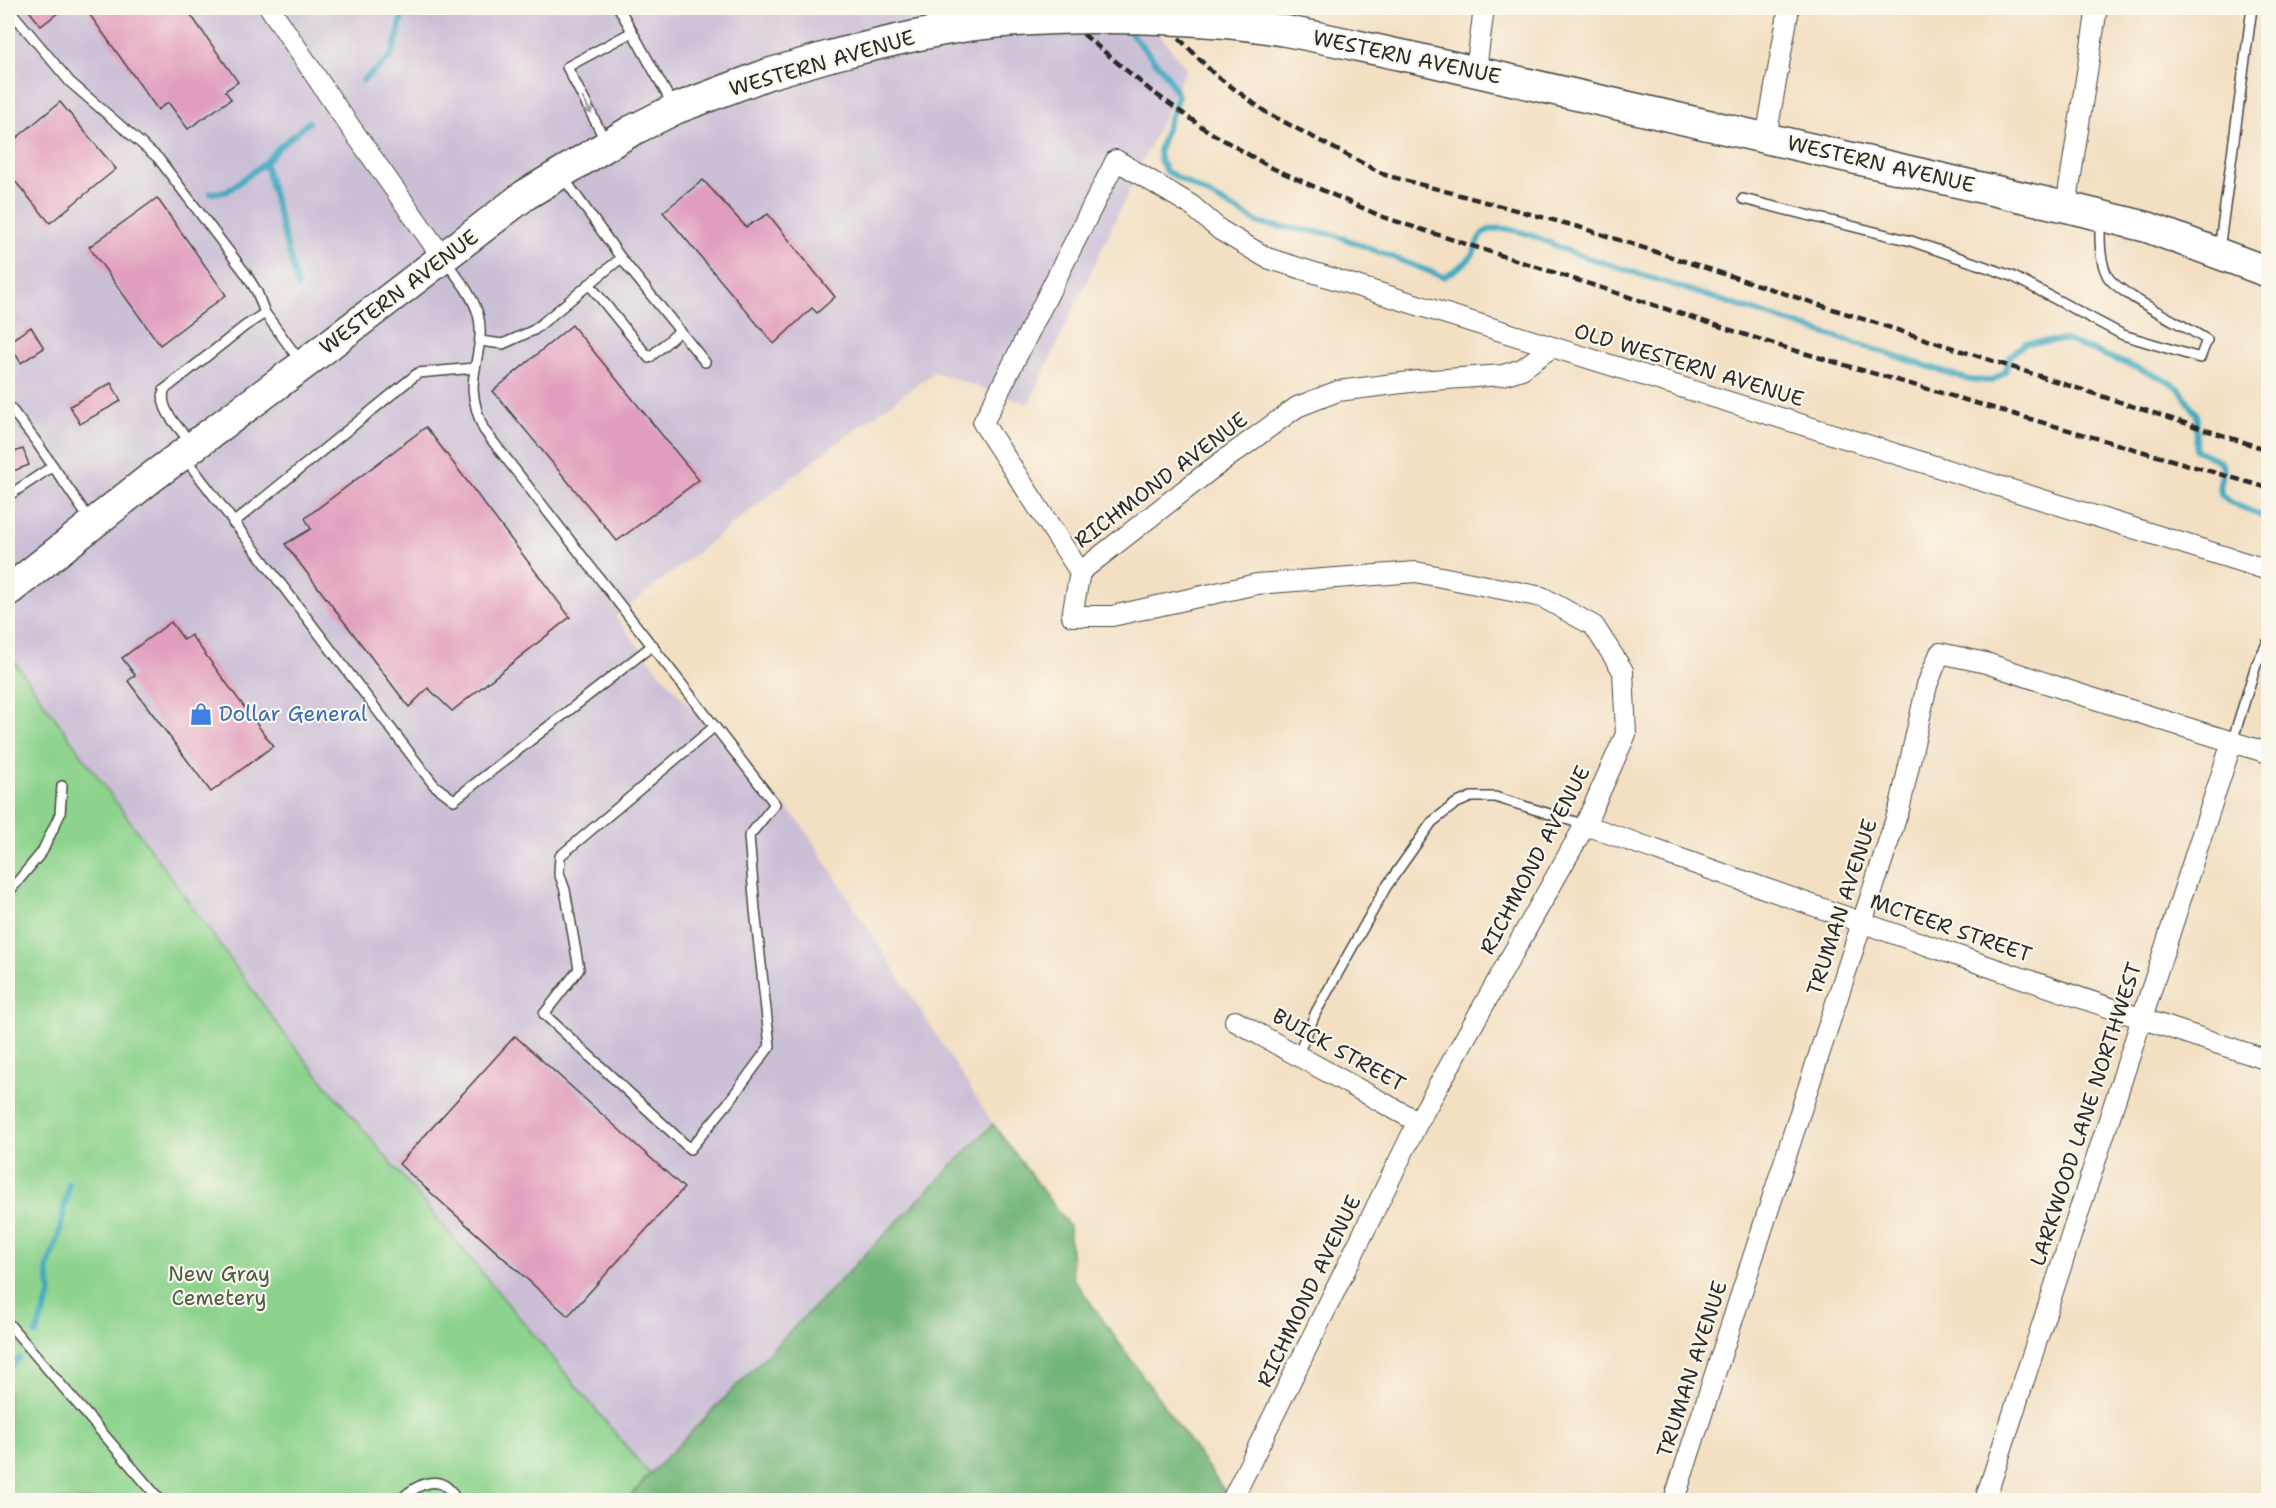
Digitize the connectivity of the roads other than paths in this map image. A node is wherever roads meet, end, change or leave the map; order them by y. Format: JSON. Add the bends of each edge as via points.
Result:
{"nodes":[{"id":1,"x":8,"y":8,"type":"edge"},
{"id":2,"x":270,"y":8,"type":"edge"},
{"id":3,"x":619,"y":8,"type":"edge"},
{"id":4,"x":1484,"y":8,"type":"edge"},
{"id":5,"x":1790,"y":8,"type":"edge"},
{"id":6,"x":2097,"y":8,"type":"edge"},
{"id":7,"x":2252,"y":8,"type":"edge"},
{"id":8,"x":632,"y":32,"type":"junction"},
{"id":9,"x":1476,"y":70,"type":"junction"},
{"id":10,"x":675,"y":109,"type":"junction"},
{"id":11,"x":1767,"y":138,"type":"junction"},
{"id":12,"x":608,"y":145,"type":"junction"},
{"id":13,"x":561,"y":174,"type":"junction"},
{"id":14,"x":1743,"y":199,"type":"dead end"},
{"id":15,"x":2066,"y":207,"type":"junction"},
{"id":16,"x":2100,"y":215,"type":"junction"},
{"id":17,"x":2219,"y":253,"type":"junction"},
{"id":18,"x":443,"y":258,"type":"junction"},
{"id":19,"x":621,"y":258,"type":"junction"},
{"id":20,"x":2268,"y":272,"type":"edge"},
{"id":21,"x":589,"y":284,"type":"junction"},
{"id":22,"x":265,"y":313,"type":"junction"},
{"id":23,"x":680,"y":331,"type":"junction"},
{"id":24,"x":480,"y":341,"type":"junction"},
{"id":25,"x":1552,"y":347,"type":"junction"},
{"id":26,"x":705,"y":362,"type":"dead end"},
{"id":27,"x":303,"y":365,"type":"junction"},
{"id":28,"x":475,"y":368,"type":"junction"},
{"id":29,"x":8,"y":405,"type":"edge"},
{"id":30,"x":188,"y":451,"type":"junction"},
{"id":31,"x":53,"y":466,"type":"junction"},
{"id":32,"x":8,"y":496,"type":"edge"},
{"id":33,"x":233,"y":523,"type":"junction"},
{"id":34,"x":93,"y":524,"type":"junction"},
{"id":35,"x":2268,"y":570,"type":"edge"},
{"id":36,"x":1080,"y":572,"type":"junction"},
{"id":37,"x":8,"y":591,"type":"edge"},
{"id":38,"x":2268,"y":642,"type":"edge"},
{"id":39,"x":653,"y":645,"type":"junction"},
{"id":40,"x":714,"y":727,"type":"junction"},
{"id":41,"x":2232,"y":742,"type":"junction"},
{"id":42,"x":2268,"y":753,"type":"edge"},
{"id":43,"x":62,"y":786,"type":"dead end"},
{"id":44,"x":1585,"y":825,"type":"junction"},
{"id":45,"x":8,"y":892,"type":"edge"},
{"id":46,"x":1862,"y":923,"type":"junction"},
{"id":47,"x":2142,"y":1019,"type":"junction"},
{"id":48,"x":1235,"y":1021,"type":"dead end"},
{"id":49,"x":1298,"y":1054,"type":"junction"},
{"id":50,"x":2268,"y":1059,"type":"edge"},
{"id":51,"x":1418,"y":1122,"type":"junction"},
{"id":52,"x":8,"y":1323,"type":"edge"},
{"id":53,"x":160,"y":1500,"type":"edge"},
{"id":54,"x":400,"y":1500,"type":"edge"},
{"id":55,"x":456,"y":1500,"type":"edge"},
{"id":56,"x":1232,"y":1500,"type":"edge"},
{"id":57,"x":1674,"y":1500,"type":"edge"},
{"id":58,"x":1985,"y":1500,"type":"edge"}],
"edges":[{"from":1,"to":22,"type":"lane","via":[[70,82],[158,158],[246,274]]},
{"from":2,"to":18,"type":"street"},
{"from":3,"to":8,"type":"lane"},
{"from":4,"to":9,"type":"street"},
{"from":5,"to":11,"type":"street"},
{"from":6,"to":15,"type":"street"},
{"from":7,"to":17,"type":"lane"},
{"from":8,"to":10,"type":"lane"},
{"from":8,"to":12,"type":"lane","one_way":true,"via":[[567,67]]},
{"from":9,"to":10,"type":"main road","name":"WESTERN AVENUE","bridge":true,"via":[[1288,32],[1215,22],[1051,20],[968,26],[891,41],[768,74]]},
{"from":9,"to":11,"type":"main road","name":"WESTERN AVENUE"},
{"from":10,"to":12,"type":"main road","name":"WESTERN AVENUE"},
{"from":11,"to":15,"type":"main road","name":"WESTERN AVENUE"},
{"from":12,"to":13,"type":"main road","name":"WESTERN AVENUE"},
{"from":13,"to":18,"type":"main road","name":"WESTERN AVENUE","via":[[525,195]]},
{"from":13,"to":19,"type":"lane"},
{"from":14,"to":16,"type":"lane","via":[[1911,241],[2012,276],[2123,335],[2200,358],[2207,340],[2123,291],[2107,277],[2101,255]]},
{"from":15,"to":16,"type":"main road","name":"WESTERN AVENUE"},
{"from":16,"to":17,"type":"main road","name":"WESTERN AVENUE"},
{"from":17,"to":20,"type":"main road","name":"WESTERN AVENUE"},
{"from":18,"to":24,"type":"lane","via":[[470,294],[478,315]]},
{"from":18,"to":27,"type":"main road","name":"WESTERN AVENUE"},
{"from":19,"to":21,"type":"lane"},
{"from":19,"to":23,"type":"lane"},
{"from":21,"to":23,"type":"lane","via":[[649,358]]},
{"from":21,"to":24,"type":"lane","via":[[534,330],[503,344]]},
{"from":22,"to":27,"type":"lane"},
{"from":22,"to":30,"type":"lane","via":[[164,390],[164,407]]},
{"from":23,"to":26,"type":"lane"},
{"from":24,"to":28,"type":"lane"},
{"from":25,"to":35,"type":"street","name":"OLD WESTERN AVENUE"},
{"from":25,"to":36,"type":"street","name":"RICHMOND AVENUE","via":[[1522,369],[1503,375],[1338,391],[1297,407]]},
{"from":25,"to":36,"type":"street","name":"OLD WESTERN AVENUE","via":[[1267,258],[1220,230],[1191,205],[1116,160],[983,423]]},
{"from":27,"to":30,"type":"main road","name":"WESTERN AVENUE"},
{"from":28,"to":33,"type":"lane","via":[[418,373]]},
{"from":28,"to":39,"type":"lane","via":[[473,389],[484,430]]},
{"from":29,"to":31,"type":"lane"},
{"from":30,"to":33,"type":"lane"},
{"from":30,"to":34,"type":"main road","name":"WESTERN AVENUE"},
{"from":31,"to":32,"type":"lane"},
{"from":31,"to":34,"type":"lane"},
{"from":33,"to":39,"type":"lane","via":[[434,785],[454,800]]},
{"from":34,"to":37,"type":"main road","name":"WESTERN AVENUE"},
{"from":36,"to":44,"type":"street","name":"RICHMOND AVENUE","via":[[1072,616],[1112,616],[1257,584],[1416,572],[1542,597],[1594,626],[1623,671],[1626,734]]},
{"from":38,"to":41,"type":"lane","via":[[2256,666]]},
{"from":39,"to":40,"type":"lane"},
{"from":40,"to":40,"type":"lane","via":[[775,804],[749,836],[770,1046],[690,1149],[543,1014],[579,969],[559,873],[560,856]]},
{"from":41,"to":42,"type":"street","name":"TRUMAN AVENUE"},
{"from":41,"to":46,"type":"street","name":"TRUMAN AVENUE","via":[[1986,663],[1941,653],[1927,685],[1900,806]]},
{"from":41,"to":47,"type":"street","name":"LARKWOOD LANE NORTHWEST"},
{"from":43,"to":45,"type":"lane","via":[[60,814],[42,852]]},
{"from":44,"to":46,"type":"street","name":"MCTEER STREET"},
{"from":44,"to":49,"type":"lane","via":[[1495,797],[1472,797],[1455,804],[1432,822],[1386,887],[1316,1012]]},
{"from":44,"to":51,"type":"street","name":"RICHMOND AVENUE"},
{"from":46,"to":47,"type":"street","name":"MCTEER STREET"},
{"from":46,"to":57,"type":"street","name":"TRUMAN AVENUE"},
{"from":47,"to":50,"type":"street","name":"MCTEER STREET"},
{"from":47,"to":58,"type":"street","name":"LARKWOOD LANE NORTHWEST"},
{"from":48,"to":49,"type":"street","name":"BUICK STREET"},
{"from":49,"to":51,"type":"street","name":"BUICK STREET"},
{"from":51,"to":56,"type":"street","name":"RICHMOND AVENUE"},
{"from":52,"to":53,"type":"lane"},
{"from":54,"to":55,"type":"lane","via":[[417,1486],[437,1482],[446,1486]]}]}
